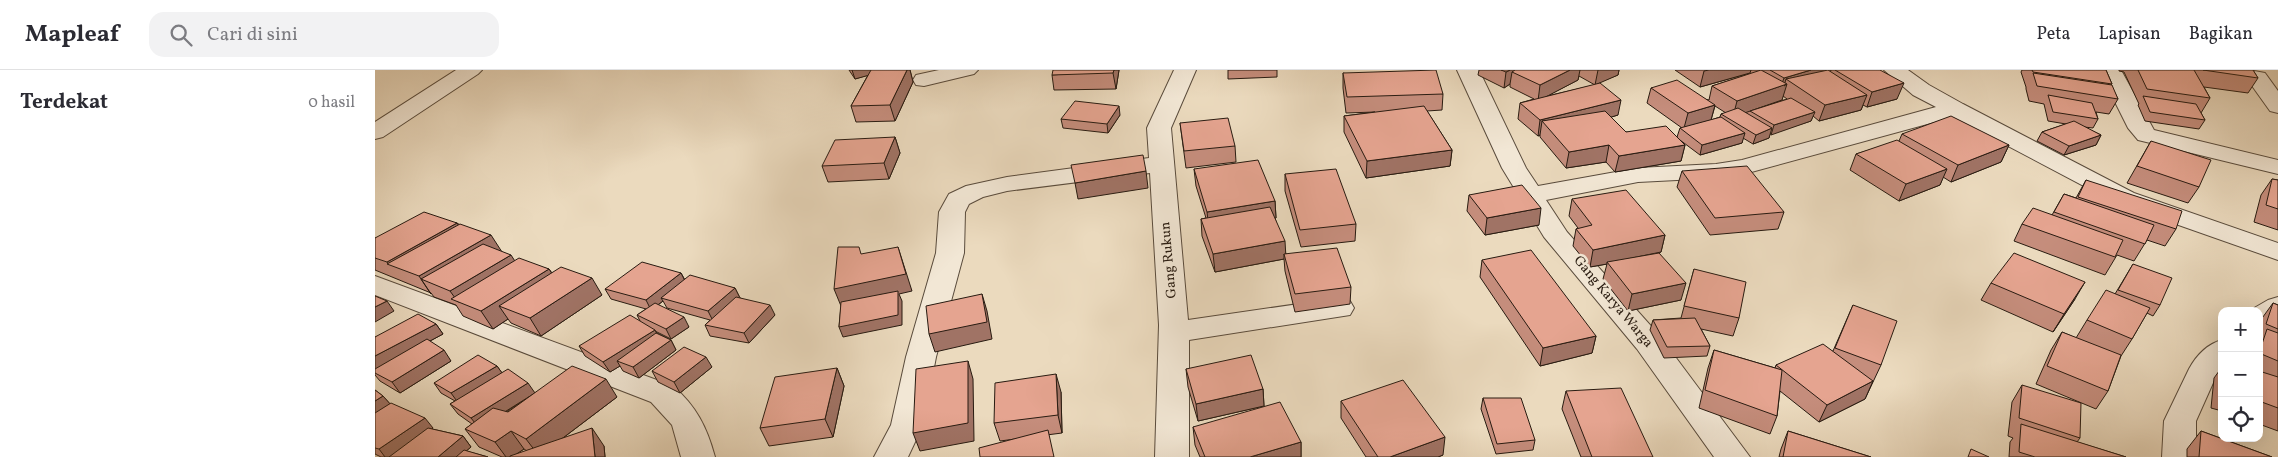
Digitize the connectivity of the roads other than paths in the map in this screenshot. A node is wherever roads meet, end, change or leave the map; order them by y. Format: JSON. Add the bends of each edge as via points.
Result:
{"nodes":[{"id":1,"x":471,"y":70,"type":"edge"},
{"id":2,"x":967,"y":70,"type":"edge"},
{"id":3,"x":1185,"y":70,"type":"edge"},
{"id":4,"x":1468,"y":70,"type":"edge"},
{"id":5,"x":1895,"y":70,"type":"edge"},
{"id":6,"x":2110,"y":70,"type":"edge"},
{"id":7,"x":2219,"y":70,"type":"edge"},
{"id":8,"x":923,"y":80,"type":"dead end"},
{"id":9,"x":2278,"y":106,"type":"edge"},
{"id":10,"x":1955,"y":109,"type":"junction"},
{"id":11,"x":375,"y":132,"type":"edge"},
{"id":12,"x":1162,"y":164,"type":"junction"},
{"id":13,"x":2278,"y":167,"type":"edge"},
{"id":14,"x":1530,"y":195,"type":"junction"},
{"id":15,"x":2278,"y":252,"type":"edge"},
{"id":16,"x":375,"y":285,"type":"edge"},
{"id":17,"x":2278,"y":307,"type":"edge"},
{"id":18,"x":1340,"y":308,"type":"dead end"},
{"id":19,"x":2263,"y":316,"type":"edge"},
{"id":20,"x":1175,"y":332,"type":"junction"},
{"id":21,"x":2220,"y":352,"type":"edge"},
{"id":22,"x":699,"y":457,"type":"edge"},
{"id":23,"x":891,"y":457,"type":"edge"},
{"id":24,"x":1172,"y":457,"type":"edge"},
{"id":25,"x":1733,"y":457,"type":"edge"},
{"id":26,"x":2179,"y":457,"type":"edge"}],
"edges":[{"from":1,"to":11,"type":"street"},
{"from":2,"to":8,"type":"street"},
{"from":3,"to":12,"type":"street","name":"Gang Rukun","via":[[1159,128]]},
{"from":4,"to":14,"type":"street","name":"Gang Karya Warga"},
{"from":5,"to":10,"type":"street","via":[[1921,90]]},
{"from":6,"to":13,"type":"street","via":[[2146,135]]},
{"from":7,"to":9,"type":"street","via":[[2257,78]]},
{"from":10,"to":14,"type":"street","via":[[1744,167],[1638,175]]},
{"from":10,"to":15,"type":"street","via":[[2125,198]]},
{"from":12,"to":20,"type":"street","name":"Gang Rukun"},
{"from":12,"to":23,"type":"street","via":[[1007,184],[975,191],[958,199],[952,212],[950,253],[921,357],[907,425]]},
{"from":14,"to":25,"type":"street","name":"Gang Karya Warga","via":[[1557,237],[1648,342]]},
{"from":16,"to":22,"type":"street","via":[[662,394],[682,412],[692,431]]},
{"from":17,"to":19,"type":"street"},
{"from":18,"to":20,"type":"street"},
{"from":20,"to":24,"type":"street","name":"Gang Rukun"},
{"from":21,"to":26,"type":"street","via":[[2204,369],[2180,421]]}]}
